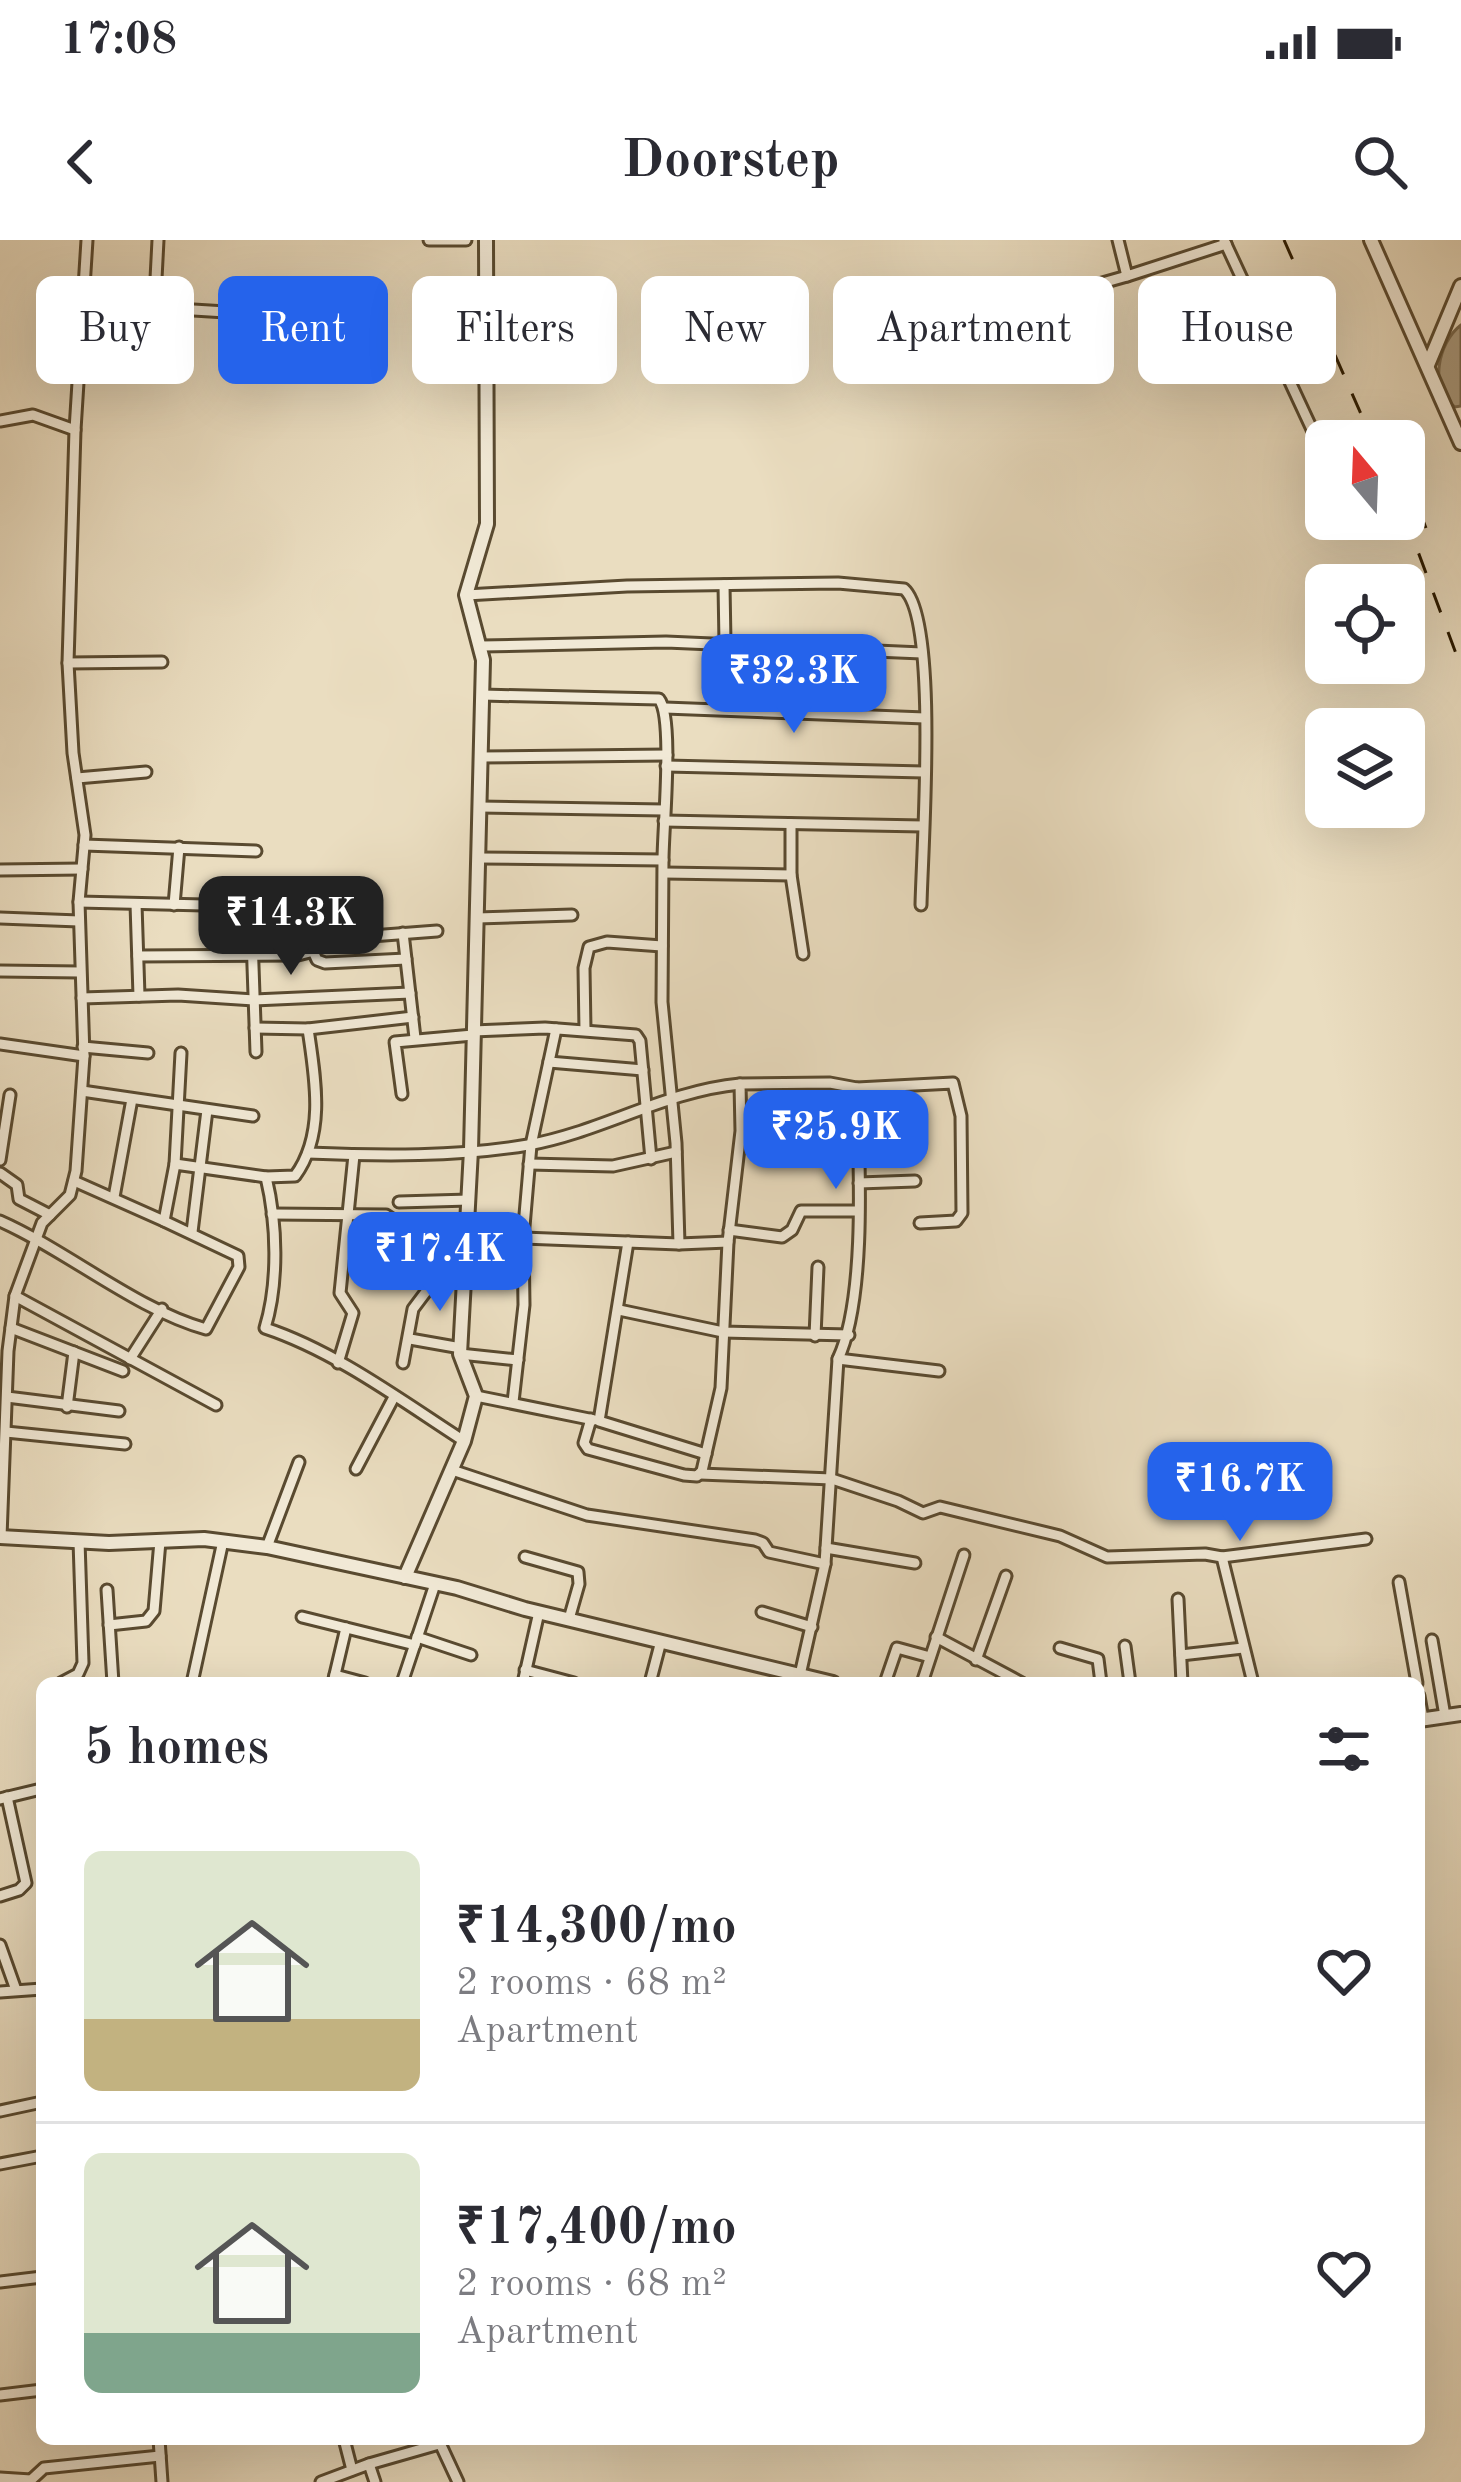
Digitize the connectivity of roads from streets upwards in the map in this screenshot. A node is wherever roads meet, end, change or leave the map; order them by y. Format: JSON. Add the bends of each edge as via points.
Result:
{"nodes":[{"id":1,"x":87,"y":240,"type":"edge"},
{"id":2,"x":158,"y":240,"type":"edge"},
{"id":3,"x":429,"y":240,"type":"edge"},
{"id":4,"x":466,"y":240,"type":"edge"},
{"id":5,"x":486,"y":240,"type":"edge"},
{"id":6,"x":1118,"y":240,"type":"edge"},
{"id":7,"x":1372,"y":240,"type":"edge"},
{"id":8,"x":1225,"y":242,"type":"edge"},
{"id":9,"x":1127,"y":276,"type":"junction"},
{"id":10,"x":1114,"y":280,"type":"edge"},
{"id":11,"x":1461,"y":286,"type":"edge"},
{"id":12,"x":218,"y":312,"type":"edge"},
{"id":13,"x":1428,"y":365,"type":"junction"},
{"id":14,"x":1308,"y":420,"type":"edge"},
{"id":15,"x":0,"y":422,"type":"edge"},
{"id":16,"x":75,"y":430,"type":"junction"},
{"id":17,"x":1461,"y":443,"type":"edge"},
{"id":18,"x":724,"y":585,"type":"junction"},
{"id":19,"x":466,"y":595,"type":"junction"},
{"id":20,"x":725,"y":643,"type":"junction"},
{"id":21,"x":482,"y":646,"type":"junction"},
{"id":22,"x":922,"y":653,"type":"junction"},
{"id":23,"x":162,"y":662,"type":"dead end"},
{"id":24,"x":68,"y":663,"type":"junction"},
{"id":25,"x":482,"y":695,"type":"junction"},
{"id":26,"x":665,"y":708,"type":"junction"},
{"id":27,"x":925,"y":718,"type":"junction"},
{"id":28,"x":481,"y":757,"type":"junction"},
{"id":29,"x":666,"y":760,"type":"junction"},
{"id":30,"x":146,"y":772,"type":"dead end"},
{"id":31,"x":924,"y":772,"type":"junction"},
{"id":32,"x":77,"y":778,"type":"junction"},
{"id":33,"x":480,"y":807,"type":"junction"},
{"id":34,"x":664,"y":816,"type":"junction"},
{"id":35,"x":790,"y":824,"type":"junction"},
{"id":36,"x":923,"y":826,"type":"junction"},
{"id":37,"x":84,"y":845,"type":"junction"},
{"id":38,"x":179,"y":847,"type":"junction"},
{"id":39,"x":256,"y":851,"type":"dead end"},
{"id":40,"x":479,"y":857,"type":"junction"},
{"id":41,"x":663,"y":866,"type":"junction"},
{"id":42,"x":82,"y":869,"type":"junction"},
{"id":43,"x":0,"y":870,"type":"edge"},
{"id":44,"x":791,"y":875,"type":"junction"},
{"id":45,"x":79,"y":902,"type":"junction"},
{"id":46,"x":136,"y":904,"type":"junction"},
{"id":47,"x":174,"y":905,"type":"junction"},
{"id":48,"x":921,"y":905,"type":"dead end"},
{"id":49,"x":322,"y":908,"type":"dead end"},
{"id":50,"x":251,"y":909,"type":"junction"},
{"id":51,"x":572,"y":915,"type":"dead end"},
{"id":52,"x":0,"y":918,"type":"edge"},
{"id":53,"x":477,"y":918,"type":"junction"},
{"id":54,"x":79,"y":921,"type":"junction"},
{"id":55,"x":437,"y":931,"type":"dead end"},
{"id":56,"x":403,"y":933,"type":"junction"},
{"id":57,"x":662,"y":946,"type":"junction"},
{"id":58,"x":312,"y":949,"type":"junction"},
{"id":59,"x":803,"y":954,"type":"dead end"},
{"id":60,"x":138,"y":956,"type":"junction"},
{"id":61,"x":251,"y":958,"type":"junction"},
{"id":62,"x":406,"y":959,"type":"junction"},
{"id":63,"x":0,"y":970,"type":"edge"},
{"id":64,"x":80,"y":972,"type":"junction"},
{"id":65,"x":410,"y":993,"type":"junction"},
{"id":66,"x":139,"y":996,"type":"junction"},
{"id":67,"x":82,"y":998,"type":"junction"},
{"id":68,"x":254,"y":1000,"type":"junction"},
{"id":69,"x":413,"y":1017,"type":"junction"},
{"id":70,"x":255,"y":1028,"type":"junction"},
{"id":71,"x":308,"y":1029,"type":"junction"},
{"id":72,"x":556,"y":1029,"type":"junction"},
{"id":73,"x":585,"y":1030,"type":"junction"},
{"id":74,"x":473,"y":1033,"type":"junction"},
{"id":75,"x":415,"y":1038,"type":"junction"},
{"id":76,"x":0,"y":1044,"type":"edge"},
{"id":77,"x":83,"y":1052,"type":"junction"},
{"id":78,"x":148,"y":1052,"type":"dead end"},
{"id":79,"x":256,"y":1052,"type":"dead end"},
{"id":80,"x":181,"y":1053,"type":"dead end"},
{"id":81,"x":549,"y":1062,"type":"junction"},
{"id":82,"x":643,"y":1070,"type":"junction"},
{"id":83,"x":740,"y":1084,"type":"junction"},
{"id":84,"x":856,"y":1088,"type":"junction"},
{"id":85,"x":82,"y":1091,"type":"junction"},
{"id":86,"x":402,"y":1094,"type":"dead end"},
{"id":87,"x":10,"y":1095,"type":"dead end"},
{"id":88,"x":672,"y":1098,"type":"junction"},
{"id":89,"x":132,"y":1099,"type":"junction"},
{"id":90,"x":179,"y":1106,"type":"junction"},
{"id":91,"x":644,"y":1107,"type":"junction"},
{"id":92,"x":206,"y":1110,"type":"junction"},
{"id":93,"x":253,"y":1116,"type":"dead end"},
{"id":94,"x":531,"y":1145,"type":"junction"},
{"id":95,"x":471,"y":1150,"type":"junction"},
{"id":96,"x":676,"y":1152,"type":"junction"},
{"id":97,"x":308,"y":1153,"type":"junction"},
{"id":98,"x":353,"y":1155,"type":"junction"},
{"id":99,"x":650,"y":1159,"type":"junction"},
{"id":100,"x":0,"y":1160,"type":"edge"},
{"id":101,"x":175,"y":1163,"type":"junction"},
{"id":102,"x":530,"y":1164,"type":"junction"},
{"id":103,"x":200,"y":1167,"type":"junction"},
{"id":104,"x":0,"y":1173,"type":"edge"},
{"id":105,"x":266,"y":1177,"type":"junction"},
{"id":106,"x":74,"y":1181,"type":"junction"},
{"id":107,"x":915,"y":1181,"type":"dead end"},
{"id":108,"x":859,"y":1183,"type":"junction"},
{"id":109,"x":114,"y":1197,"type":"junction"},
{"id":110,"x":469,"y":1200,"type":"junction"},
{"id":111,"x":398,"y":1202,"type":"dead end"},
{"id":112,"x":858,"y":1211,"type":"junction"},
{"id":113,"x":272,"y":1214,"type":"junction"},
{"id":114,"x":50,"y":1215,"type":"junction"},
{"id":115,"x":348,"y":1216,"type":"junction"},
{"id":116,"x":164,"y":1220,"type":"junction"},
{"id":117,"x":0,"y":1221,"type":"edge"},
{"id":118,"x":920,"y":1223,"type":"dead end"},
{"id":119,"x":192,"y":1232,"type":"junction"},
{"id":120,"x":729,"y":1236,"type":"junction"},
{"id":121,"x":36,"y":1237,"type":"junction"},
{"id":122,"x":523,"y":1238,"type":"junction"},
{"id":123,"x":628,"y":1242,"type":"junction"},
{"id":124,"x":680,"y":1244,"type":"junction"},
{"id":125,"x":434,"y":1254,"type":"junction"},
{"id":126,"x":467,"y":1258,"type":"junction"},
{"id":127,"x":818,"y":1267,"type":"dead end"},
{"id":128,"x":15,"y":1296,"type":"junction"},
{"id":129,"x":162,"y":1309,"type":"junction"},
{"id":130,"x":619,"y":1310,"type":"junction"},
{"id":131,"x":11,"y":1328,"type":"junction"},
{"id":132,"x":724,"y":1332,"type":"junction"},
{"id":133,"x":849,"y":1335,"type":"junction"},
{"id":134,"x":815,"y":1336,"type":"junction"},
{"id":135,"x":410,"y":1339,"type":"junction"},
{"id":136,"x":460,"y":1351,"type":"junction"},
{"id":137,"x":74,"y":1352,"type":"junction"},
{"id":138,"x":130,"y":1359,"type":"junction"},
{"id":139,"x":838,"y":1359,"type":"junction"},
{"id":140,"x":518,"y":1360,"type":"junction"},
{"id":141,"x":338,"y":1363,"type":"junction"},
{"id":142,"x":403,"y":1364,"type":"dead end"},
{"id":143,"x":123,"y":1371,"type":"dead end"},
{"id":144,"x":939,"y":1372,"type":"dead end"},
{"id":145,"x":476,"y":1396,"type":"junction"},
{"id":146,"x":7,"y":1397,"type":"junction"},
{"id":147,"x":394,"y":1397,"type":"junction"},
{"id":148,"x":514,"y":1402,"type":"junction"},
{"id":149,"x":216,"y":1405,"type":"dead end"},
{"id":150,"x":67,"y":1406,"type":"junction"},
{"id":151,"x":119,"y":1411,"type":"dead end"},
{"id":152,"x":595,"y":1420,"type":"junction"},
{"id":153,"x":6,"y":1432,"type":"junction"},
{"id":154,"x":464,"y":1441,"type":"junction"},
{"id":155,"x":125,"y":1444,"type":"dead end"},
{"id":156,"x":706,"y":1454,"type":"junction"},
{"id":157,"x":298,"y":1462,"type":"dead end"},
{"id":158,"x":356,"y":1469,"type":"dead end"},
{"id":159,"x":452,"y":1470,"type":"junction"},
{"id":160,"x":700,"y":1474,"type":"junction"},
{"id":161,"x":832,"y":1479,"type":"junction"},
{"id":162,"x":0,"y":1538,"type":"edge"},
{"id":163,"x":1366,"y":1539,"type":"dead end"},
{"id":164,"x":79,"y":1541,"type":"junction"},
{"id":165,"x":160,"y":1541,"type":"junction"},
{"id":166,"x":223,"y":1541,"type":"junction"},
{"id":167,"x":267,"y":1547,"type":"junction"},
{"id":168,"x":826,"y":1548,"type":"junction"},
{"id":169,"x":964,"y":1555,"type":"dead end"},
{"id":170,"x":526,"y":1557,"type":"dead end"},
{"id":171,"x":1222,"y":1557,"type":"junction"},
{"id":172,"x":915,"y":1563,"type":"dead end"},
{"id":173,"x":826,"y":1564,"type":"junction"},
{"id":174,"x":1006,"y":1576,"type":"dead end"},
{"id":175,"x":405,"y":1577,"type":"junction"},
{"id":176,"x":1399,"y":1582,"type":"dead end"},
{"id":177,"x":435,"y":1584,"type":"junction"},
{"id":178,"x":107,"y":1590,"type":"dead end"},
{"id":179,"x":1178,"y":1599,"type":"dead end"},
{"id":180,"x":538,"y":1612,"type":"junction"},
{"id":181,"x":763,"y":1612,"type":"dead end"},
{"id":182,"x":302,"y":1617,"type":"dead end"},
{"id":183,"x":569,"y":1619,"type":"junction"},
{"id":184,"x":109,"y":1625,"type":"junction"},
{"id":185,"x":812,"y":1627,"type":"junction"},
{"id":186,"x":346,"y":1628,"type":"junction"},
{"id":187,"x":936,"y":1637,"type":"junction"},
{"id":188,"x":1432,"y":1640,"type":"dead end"},
{"id":189,"x":416,"y":1641,"type":"junction"},
{"id":190,"x":661,"y":1641,"type":"junction"},
{"id":191,"x":1125,"y":1646,"type":"dead end"},
{"id":192,"x":1060,"y":1648,"type":"dead end"},
{"id":193,"x":1243,"y":1648,"type":"junction"},
{"id":194,"x":470,"y":1654,"type":"dead end"},
{"id":195,"x":1181,"y":1655,"type":"junction"},
{"id":196,"x":930,"y":1657,"type":"junction"},
{"id":197,"x":976,"y":1660,"type":"junction"},
{"id":198,"x":525,"y":1670,"type":"junction"},
{"id":199,"x":800,"y":1675,"type":"junction"},
{"id":200,"x":73,"y":1677,"type":"edge"},
{"id":201,"x":113,"y":1677,"type":"edge"},
{"id":202,"x":193,"y":1677,"type":"edge"},
{"id":203,"x":334,"y":1677,"type":"edge"},
{"id":204,"x":404,"y":1677,"type":"edge"},
{"id":205,"x":524,"y":1677,"type":"edge"},
{"id":206,"x":551,"y":1677,"type":"edge"},
{"id":207,"x":652,"y":1677,"type":"edge"},
{"id":208,"x":808,"y":1677,"type":"edge"},
{"id":209,"x":887,"y":1677,"type":"edge"},
{"id":210,"x":924,"y":1677,"type":"edge"},
{"id":211,"x":1010,"y":1677,"type":"edge"},
{"id":212,"x":1100,"y":1677,"type":"edge"},
{"id":213,"x":1129,"y":1677,"type":"edge"},
{"id":214,"x":1182,"y":1677,"type":"edge"},
{"id":215,"x":1250,"y":1677,"type":"edge"},
{"id":216,"x":1416,"y":1677,"type":"edge"},
{"id":217,"x":1461,"y":1714,"type":"edge"},
{"id":218,"x":1445,"y":1716,"type":"junction"},
{"id":219,"x":1425,"y":1719,"type":"edge"},
{"id":220,"x":36,"y":1790,"type":"edge"},
{"id":221,"x":3,"y":1798,"type":"edge"},
{"id":222,"x":0,"y":1896,"type":"edge"},
{"id":223,"x":0,"y":1945,"type":"edge"},
{"id":224,"x":36,"y":1989,"type":"edge"},
{"id":225,"x":16,"y":1990,"type":"junction"},
{"id":226,"x":0,"y":1992,"type":"edge"},
{"id":227,"x":36,"y":2103,"type":"edge"},
{"id":228,"x":0,"y":2111,"type":"edge"},
{"id":229,"x":36,"y":2157,"type":"edge"},
{"id":230,"x":0,"y":2164,"type":"edge"},
{"id":231,"x":36,"y":2278,"type":"edge"},
{"id":232,"x":0,"y":2282,"type":"edge"},
{"id":233,"x":36,"y":2391,"type":"edge"},
{"id":234,"x":0,"y":2395,"type":"edge"},
{"id":235,"x":159,"y":2445,"type":"edge"},
{"id":236,"x":344,"y":2445,"type":"edge"},
{"id":237,"x":427,"y":2445,"type":"edge"},
{"id":238,"x":442,"y":2445,"type":"edge"},
{"id":239,"x":160,"y":2456,"type":"junction"},
{"id":240,"x":369,"y":2464,"type":"junction"},
{"id":241,"x":345,"y":2475,"type":"edge"},
{"id":242,"x":0,"y":2478,"type":"edge"},
{"id":243,"x":162,"y":2482,"type":"edge"},
{"id":244,"x":321,"y":2482,"type":"edge"},
{"id":245,"x":375,"y":2482,"type":"edge"},
{"id":246,"x":458,"y":2482,"type":"edge"}],
"edges":[{"from":1,"to":16,"type":"street"},
{"from":2,"to":12,"type":"street","via":[[161,308]]},
{"from":3,"to":4,"type":"street"},
{"from":5,"to":19,"type":"street","via":[[488,524]]},
{"from":6,"to":9,"type":"street"},
{"from":7,"to":13,"type":"street"},
{"from":8,"to":9,"type":"street"},
{"from":8,"to":14,"type":"street"},
{"from":9,"to":10,"type":"street"},
{"from":11,"to":13,"type":"street"},
{"from":13,"to":17,"type":"street"},
{"from":15,"to":16,"type":"street","via":[[34,416]]},
{"from":16,"to":24,"type":"street"},
{"from":18,"to":19,"type":"street"},
{"from":18,"to":20,"type":"street"},
{"from":18,"to":22,"type":"street","via":[[904,589],[917,606]]},
{"from":19,"to":21,"type":"street"},
{"from":20,"to":21,"type":"street"},
{"from":20,"to":22,"type":"street"},
{"from":21,"to":25,"type":"street"},
{"from":22,"to":27,"type":"street"},
{"from":23,"to":24,"type":"street"},
{"from":24,"to":32,"type":"street"},
{"from":25,"to":26,"type":"street","via":[[648,697]]},
{"from":25,"to":28,"type":"street"},
{"from":26,"to":27,"type":"street"},
{"from":26,"to":29,"type":"street"},
{"from":27,"to":31,"type":"street"},
{"from":28,"to":29,"type":"street"},
{"from":28,"to":33,"type":"street"},
{"from":29,"to":31,"type":"street"},
{"from":29,"to":34,"type":"street"},
{"from":30,"to":32,"type":"street"},
{"from":31,"to":36,"type":"street"},
{"from":32,"to":37,"type":"street"},
{"from":33,"to":34,"type":"street"},
{"from":33,"to":40,"type":"street"},
{"from":34,"to":35,"type":"street"},
{"from":34,"to":41,"type":"street"},
{"from":35,"to":36,"type":"street"},
{"from":35,"to":44,"type":"street"},
{"from":36,"to":48,"type":"street"},
{"from":37,"to":38,"type":"street"},
{"from":37,"to":42,"type":"street"},
{"from":38,"to":39,"type":"street"},
{"from":38,"to":47,"type":"street"},
{"from":40,"to":41,"type":"street"},
{"from":40,"to":53,"type":"street"},
{"from":41,"to":44,"type":"street"},
{"from":41,"to":57,"type":"street"},
{"from":42,"to":43,"type":"street"},
{"from":42,"to":45,"type":"street"},
{"from":44,"to":59,"type":"street"},
{"from":45,"to":46,"type":"street"},
{"from":45,"to":54,"type":"street"},
{"from":46,"to":47,"type":"street"},
{"from":46,"to":60,"type":"street"},
{"from":47,"to":50,"type":"street"},
{"from":49,"to":50,"type":"street"},
{"from":50,"to":61,"type":"street"},
{"from":51,"to":53,"type":"street"},
{"from":52,"to":54,"type":"street"},
{"from":53,"to":74,"type":"street"},
{"from":54,"to":64,"type":"street"},
{"from":55,"to":56,"type":"street"},
{"from":56,"to":58,"type":"street","via":[[319,940]]},
{"from":56,"to":62,"type":"street"},
{"from":57,"to":73,"type":"street","via":[[589,947]]},
{"from":57,"to":88,"type":"street"},
{"from":58,"to":61,"type":"street"},
{"from":58,"to":62,"type":"street","via":[[325,963]]},
{"from":60,"to":61,"type":"street"},
{"from":60,"to":66,"type":"street"},
{"from":61,"to":68,"type":"street"},
{"from":62,"to":65,"type":"street"},
{"from":63,"to":64,"type":"street"},
{"from":64,"to":67,"type":"street"},
{"from":65,"to":68,"type":"street"},
{"from":65,"to":69,"type":"street"},
{"from":66,"to":67,"type":"street"},
{"from":66,"to":68,"type":"street"},
{"from":67,"to":77,"type":"street"},
{"from":68,"to":70,"type":"street"},
{"from":69,"to":71,"type":"street"},
{"from":69,"to":75,"type":"street"},
{"from":70,"to":71,"type":"street"},
{"from":70,"to":79,"type":"street"},
{"from":71,"to":97,"type":"street","via":[[316,1117]]},
{"from":72,"to":73,"type":"street"},
{"from":72,"to":74,"type":"street"},
{"from":72,"to":81,"type":"street"},
{"from":73,"to":82,"type":"street","via":[[636,1035]]},
{"from":74,"to":75,"type":"street"},
{"from":74,"to":95,"type":"street"},
{"from":75,"to":86,"type":"street","via":[[394,1046]]},
{"from":76,"to":77,"type":"street"},
{"from":77,"to":78,"type":"street"},
{"from":77,"to":85,"type":"street"},
{"from":80,"to":90,"type":"street"},
{"from":81,"to":82,"type":"street"},
{"from":81,"to":94,"type":"street"},
{"from":82,"to":91,"type":"street"},
{"from":83,"to":84,"type":"street"},
{"from":83,"to":88,"type":"street"},
{"from":83,"to":120,"type":"street"},
{"from":84,"to":108,"type":"street"},
{"from":84,"to":118,"type":"street","via":[[952,1083],[961,1116],[962,1213],[956,1221]]},
{"from":85,"to":89,"type":"street"},
{"from":85,"to":106,"type":"street"},
{"from":87,"to":100,"type":"street"},
{"from":88,"to":91,"type":"street"},
{"from":88,"to":96,"type":"street"},
{"from":89,"to":90,"type":"street"},
{"from":89,"to":109,"type":"street"},
{"from":90,"to":92,"type":"street"},
{"from":90,"to":101,"type":"street"},
{"from":91,"to":94,"type":"street"},
{"from":91,"to":99,"type":"street"},
{"from":92,"to":93,"type":"street"},
{"from":92,"to":103,"type":"street"},
{"from":94,"to":95,"type":"street"},
{"from":94,"to":102,"type":"street"},
{"from":95,"to":98,"type":"street"},
{"from":95,"to":110,"type":"street"},
{"from":96,"to":99,"type":"street"},
{"from":96,"to":124,"type":"street"},
{"from":97,"to":98,"type":"street"},
{"from":97,"to":105,"type":"street","via":[[296,1176]]},
{"from":98,"to":115,"type":"street"},
{"from":99,"to":102,"type":"street"},
{"from":101,"to":103,"type":"street"},
{"from":101,"to":116,"type":"street"},
{"from":102,"to":122,"type":"street"},
{"from":103,"to":105,"type":"street"},
{"from":103,"to":119,"type":"street"},
{"from":104,"to":114,"type":"street","via":[[17,1185],[21,1201]]},
{"from":105,"to":113,"type":"street"},
{"from":106,"to":109,"type":"street"},
{"from":106,"to":114,"type":"street"},
{"from":107,"to":108,"type":"street"},
{"from":108,"to":112,"type":"street"},
{"from":109,"to":116,"type":"street"},
{"from":110,"to":111,"type":"street"},
{"from":110,"to":126,"type":"street"},
{"from":112,"to":120,"type":"street","via":[[801,1211],[782,1237]]},
{"from":112,"to":133,"type":"street"},
{"from":113,"to":115,"type":"street"},
{"from":113,"to":141,"type":"street","via":[[265,1328]]},
{"from":114,"to":121,"type":"street"},
{"from":115,"to":125,"type":"street","via":[[390,1216],[399,1248]]},
{"from":115,"to":141,"type":"street","via":[[340,1294],[352,1320]]},
{"from":116,"to":119,"type":"street"},
{"from":117,"to":121,"type":"street"},
{"from":119,"to":129,"type":"street","via":[[236,1253],[239,1267],[206,1329]]},
{"from":120,"to":124,"type":"street"},
{"from":120,"to":132,"type":"street"},
{"from":121,"to":128,"type":"street"},
{"from":121,"to":129,"type":"street"},
{"from":122,"to":123,"type":"street"},
{"from":122,"to":140,"type":"street"},
{"from":123,"to":124,"type":"street"},
{"from":123,"to":130,"type":"street"},
{"from":125,"to":126,"type":"street"},
{"from":125,"to":135,"type":"street"},
{"from":126,"to":136,"type":"street"},
{"from":127,"to":134,"type":"street"},
{"from":128,"to":131,"type":"street"},
{"from":128,"to":138,"type":"street"},
{"from":129,"to":138,"type":"street"},
{"from":130,"to":132,"type":"street"},
{"from":130,"to":152,"type":"street"},
{"from":131,"to":137,"type":"street"},
{"from":131,"to":146,"type":"street"},
{"from":132,"to":134,"type":"street"},
{"from":132,"to":156,"type":"street"},
{"from":133,"to":134,"type":"street"},
{"from":133,"to":139,"type":"street"},
{"from":135,"to":136,"type":"street"},
{"from":135,"to":142,"type":"street"},
{"from":136,"to":140,"type":"street"},
{"from":136,"to":145,"type":"street"},
{"from":137,"to":143,"type":"street"},
{"from":137,"to":150,"type":"street"},
{"from":138,"to":149,"type":"street"},
{"from":139,"to":144,"type":"street"},
{"from":139,"to":161,"type":"street"},
{"from":140,"to":148,"type":"street"},
{"from":141,"to":147,"type":"street"},
{"from":145,"to":148,"type":"street"},
{"from":145,"to":154,"type":"street"},
{"from":146,"to":150,"type":"street"},
{"from":146,"to":153,"type":"street"},
{"from":147,"to":154,"type":"street"},
{"from":147,"to":158,"type":"street"},
{"from":148,"to":152,"type":"street"},
{"from":150,"to":151,"type":"street"},
{"from":152,"to":156,"type":"street"},
{"from":152,"to":160,"type":"street","via":[[588,1449]]},
{"from":153,"to":155,"type":"street"},
{"from":153,"to":162,"type":"street"},
{"from":154,"to":159,"type":"street"},
{"from":156,"to":160,"type":"street"},
{"from":157,"to":167,"type":"street"},
{"from":159,"to":173,"type":"street","via":[[587,1515],[754,1540],[769,1552]]},
{"from":159,"to":175,"type":"street"},
{"from":160,"to":161,"type":"street"},
{"from":161,"to":168,"type":"street"},
{"from":161,"to":171,"type":"street","via":[[922,1513],[940,1507],[1060,1536],[1107,1557]]},
{"from":162,"to":164,"type":"street"},
{"from":163,"to":171,"type":"street"},
{"from":164,"to":165,"type":"street"},
{"from":164,"to":200,"type":"street","via":[[83,1663]]},
{"from":165,"to":166,"type":"street"},
{"from":165,"to":184,"type":"street","via":[[154,1611],[146,1621]]},
{"from":166,"to":167,"type":"street"},
{"from":166,"to":202,"type":"street"},
{"from":167,"to":175,"type":"street"},
{"from":168,"to":172,"type":"street"},
{"from":168,"to":173,"type":"street"},
{"from":169,"to":187,"type":"street"},
{"from":170,"to":183,"type":"street","via":[[578,1572]]},
{"from":171,"to":193,"type":"street"},
{"from":173,"to":185,"type":"street"},
{"from":174,"to":197,"type":"street"},
{"from":175,"to":177,"type":"street"},
{"from":176,"to":216,"type":"street"},
{"from":177,"to":180,"type":"street"},
{"from":177,"to":189,"type":"street"},
{"from":178,"to":184,"type":"street"},
{"from":179,"to":195,"type":"street"},
{"from":180,"to":183,"type":"street"},
{"from":180,"to":198,"type":"street"},
{"from":181,"to":185,"type":"street"},
{"from":182,"to":186,"type":"street"},
{"from":183,"to":190,"type":"street"},
{"from":184,"to":201,"type":"street"},
{"from":185,"to":199,"type":"street"},
{"from":186,"to":189,"type":"street"},
{"from":186,"to":203,"type":"street"},
{"from":187,"to":196,"type":"street"},
{"from":187,"to":197,"type":"street"},
{"from":188,"to":218,"type":"street"},
{"from":189,"to":194,"type":"street"},
{"from":189,"to":204,"type":"street"},
{"from":190,"to":199,"type":"street"},
{"from":190,"to":207,"type":"street"},
{"from":191,"to":213,"type":"street"},
{"from":192,"to":212,"type":"street","via":[[1098,1659]]},
{"from":193,"to":195,"type":"street"},
{"from":193,"to":215,"type":"street"},
{"from":195,"to":214,"type":"street"},
{"from":196,"to":209,"type":"street","via":[[897,1648]]},
{"from":196,"to":210,"type":"street"},
{"from":197,"to":211,"type":"street"},
{"from":198,"to":205,"type":"street"},
{"from":198,"to":206,"type":"street"},
{"from":199,"to":208,"type":"street"},
{"from":217,"to":218,"type":"street"},
{"from":218,"to":219,"type":"street"},
{"from":220,"to":221,"type":"street"},
{"from":221,"to":222,"type":"street","via":[[26,1883]]},
{"from":223,"to":225,"type":"street"},
{"from":224,"to":225,"type":"street"},
{"from":225,"to":226,"type":"street"},
{"from":227,"to":228,"type":"street"},
{"from":229,"to":230,"type":"street"},
{"from":231,"to":232,"type":"street"},
{"from":233,"to":234,"type":"street"},
{"from":235,"to":239,"type":"street"},
{"from":236,"to":241,"type":"street"},
{"from":237,"to":240,"type":"street"},
{"from":238,"to":246,"type":"street"},
{"from":239,"to":242,"type":"street","via":[[44,2468],[32,2480]]},
{"from":239,"to":243,"type":"street"},
{"from":240,"to":241,"type":"street"},
{"from":240,"to":245,"type":"street"},
{"from":241,"to":244,"type":"street"}]}
